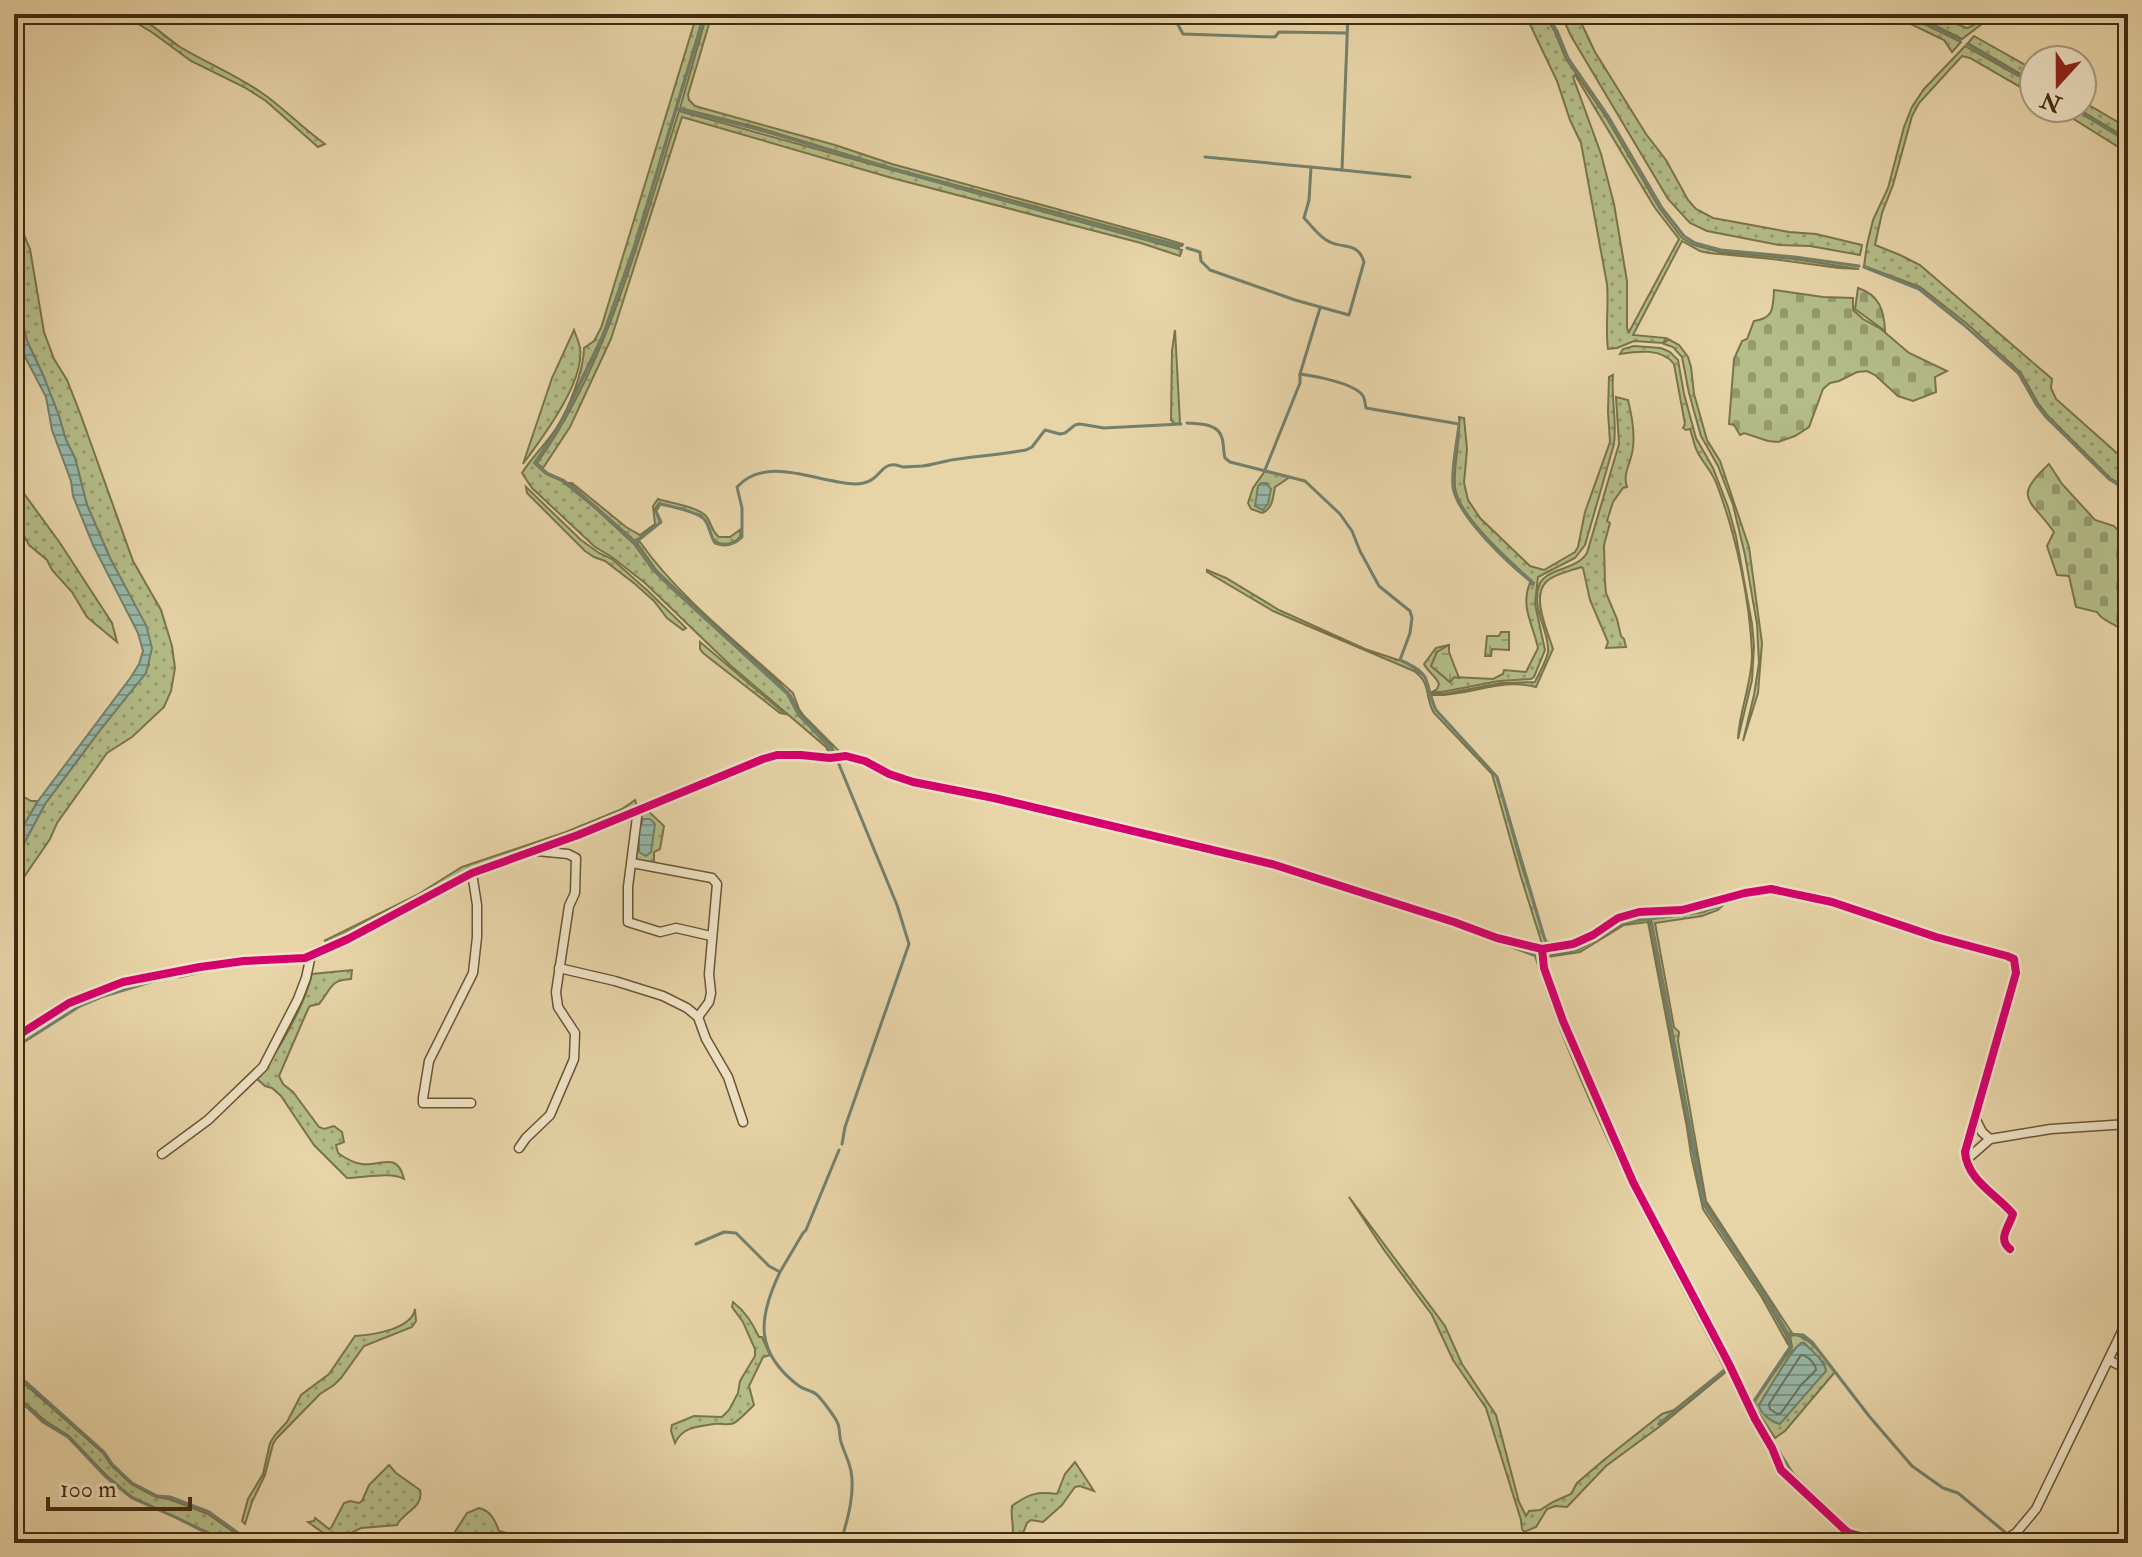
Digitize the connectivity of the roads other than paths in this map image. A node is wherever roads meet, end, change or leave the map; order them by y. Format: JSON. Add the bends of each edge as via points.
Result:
{"nodes":[{"id":1,"x":638,"y":809,"type":"junction"},
{"id":2,"x":534,"y":850,"type":"junction"},
{"id":3,"x":632,"y":863,"type":"junction"},
{"id":4,"x":472,"y":873,"type":"junction"},
{"id":5,"x":711,"y":936,"type":"junction"},
{"id":6,"x":1542,"y":949,"type":"junction"},
{"id":7,"x":311,"y":955,"type":"junction"},
{"id":8,"x":559,"y":968,"type":"junction"},
{"id":9,"x":698,"y":1017,"type":"junction"},
{"id":10,"x":14,"y":1038,"type":"edge"},
{"id":11,"x":471,"y":1103,"type":"dead end"},
{"id":12,"x":1975,"y":1117,"type":"junction"},
{"id":13,"x":743,"y":1122,"type":"dead end"},
{"id":14,"x":2128,"y":1124,"type":"edge"},
{"id":15,"x":1990,"y":1139,"type":"junction"},
{"id":16,"x":519,"y":1148,"type":"dead end"},
{"id":17,"x":162,"y":1154,"type":"dead end"},
{"id":18,"x":1966,"y":1161,"type":"junction"},
{"id":19,"x":2010,"y":1249,"type":"dead end"},
{"id":20,"x":2128,"y":1319,"type":"edge"},
{"id":21,"x":2109,"y":1360,"type":"junction"},
{"id":22,"x":2128,"y":1370,"type":"edge"},
{"id":23,"x":1844,"y":1529,"type":"junction"},
{"id":24,"x":1841,"y":1543,"type":"edge"},
{"id":25,"x":1888,"y":1543,"type":"edge"},
{"id":26,"x":2000,"y":1543,"type":"edge"}],
"edges":[{"from":1,"to":2,"type":"street"},
{"from":1,"to":3,"type":"street"},
{"from":1,"to":6,"type":"street","via":[[777,755],[846,756],[913,782],[1272,864]]},
{"from":2,"to":4,"type":"street"},
{"from":2,"to":8,"type":"street","via":[[576,858],[575,893]]},
{"from":3,"to":5,"type":"street","via":[[715,880]]},
{"from":3,"to":5,"type":"street","via":[[628,922],[660,932],[676,928]]},
{"from":4,"to":7,"type":"street"},
{"from":4,"to":11,"type":"street","via":[[477,905],[473,973],[429,1061],[423,1098],[423,1103]]},
{"from":5,"to":9,"type":"street","via":[[711,993]]},
{"from":6,"to":12,"type":"street","via":[[1573,944],[1639,912],[1682,910],[1771,889],[1832,902],[2007,956],[2014,959],[2016,973]]},
{"from":6,"to":23,"type":"street","via":[[1563,1021],[1633,1182],[1781,1470]]},
{"from":7,"to":10,"type":"street","via":[[123,982],[69,1003]]},
{"from":7,"to":17,"type":"street","via":[[298,999],[263,1067],[208,1120]]},
{"from":8,"to":9,"type":"street","via":[[663,996]]},
{"from":8,"to":16,"type":"street","via":[[557,1000],[575,1033],[574,1059],[550,1115]]},
{"from":9,"to":13,"type":"street"},
{"from":12,"to":15,"type":"street"},
{"from":12,"to":18,"type":"street"},
{"from":14,"to":15,"type":"street"},
{"from":15,"to":18,"type":"street"},
{"from":18,"to":19,"type":"street","via":[[1974,1177],[2013,1214],[2003,1237]]},
{"from":20,"to":21,"type":"street"},
{"from":21,"to":22,"type":"street"},
{"from":21,"to":26,"type":"street","via":[[2036,1509]]},
{"from":23,"to":24,"type":"street"},
{"from":23,"to":25,"type":"street"}]}
